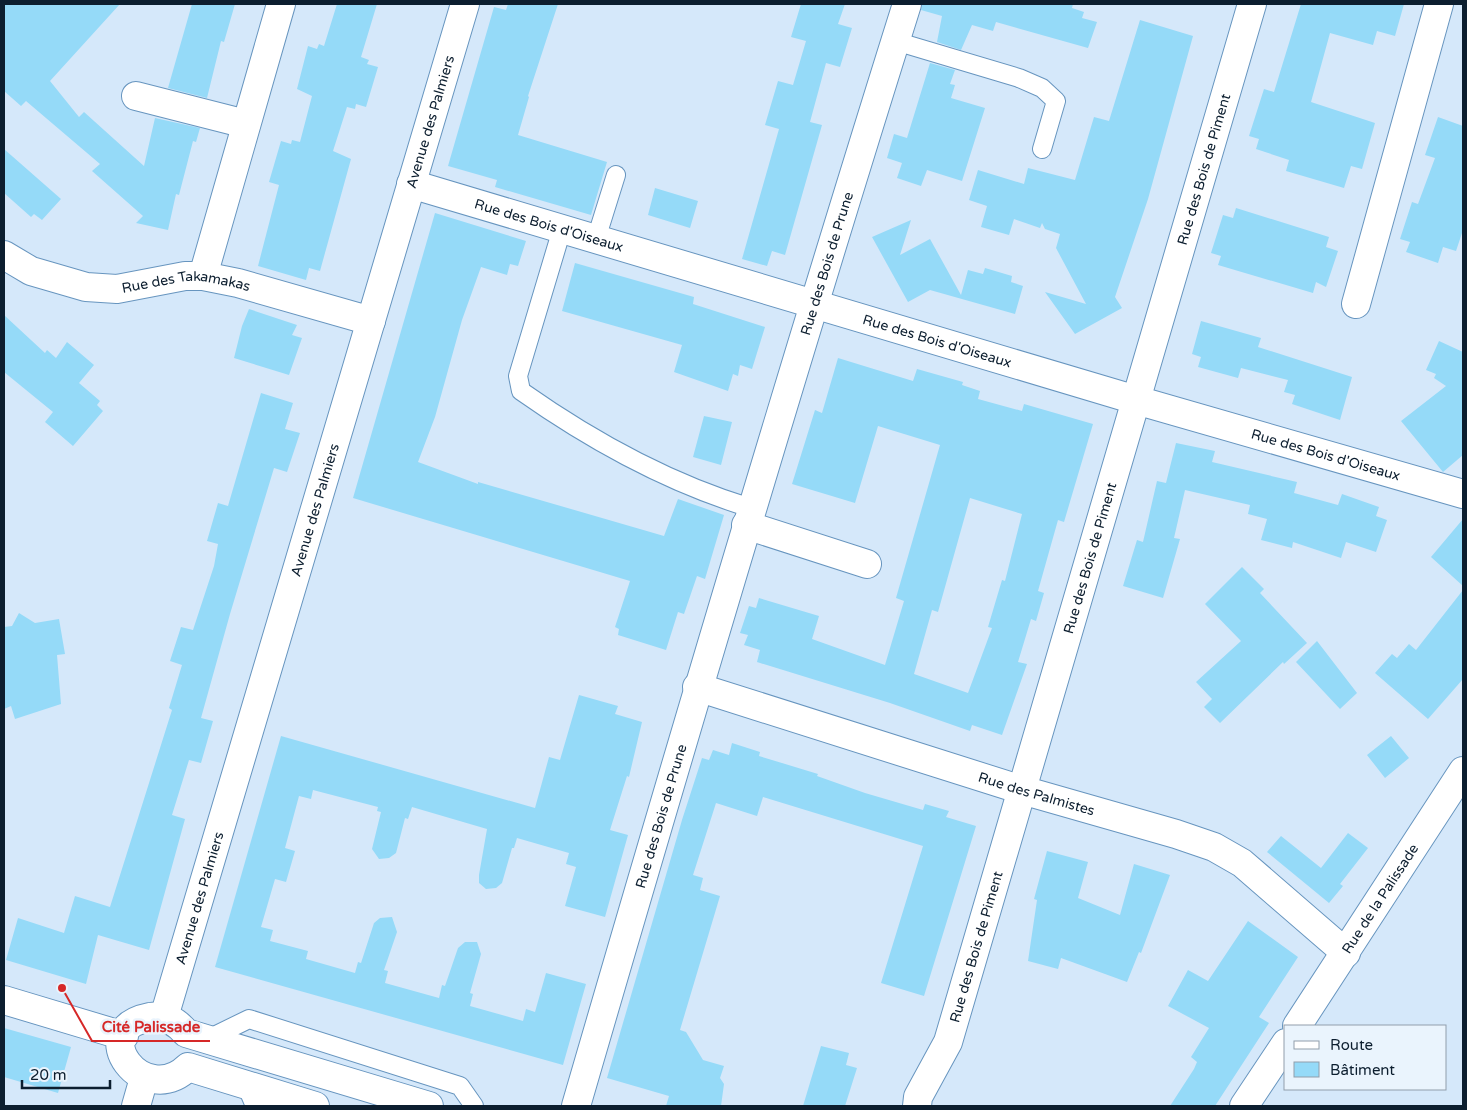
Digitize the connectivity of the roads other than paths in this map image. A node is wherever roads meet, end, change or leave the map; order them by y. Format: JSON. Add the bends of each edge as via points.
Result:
{"nodes":[{"id":1,"x":281,"y":4,"type":"edge"},
{"id":2,"x":465,"y":4,"type":"edge"},
{"id":3,"x":907,"y":4,"type":"edge"},
{"id":4,"x":1252,"y":4,"type":"edge"},
{"id":5,"x":1439,"y":4,"type":"edge"},
{"id":6,"x":895,"y":41,"type":"junction"},
{"id":7,"x":136,"y":96,"type":"dead end"},
{"id":8,"x":246,"y":124,"type":"junction"},
{"id":9,"x":1042,"y":149,"type":"dead end"},
{"id":10,"x":616,"y":174,"type":"dead end"},
{"id":11,"x":411,"y":184,"type":"junction"},
{"id":12,"x":562,"y":229,"type":"junction"},
{"id":13,"x":596,"y":239,"type":"junction"},
{"id":14,"x":4,"y":255,"type":"edge"},
{"id":15,"x":203,"y":276,"type":"junction"},
{"id":16,"x":812,"y":304,"type":"junction"},
{"id":17,"x":1356,"y":304,"type":"dead end"},
{"id":18,"x":371,"y":321,"type":"junction"},
{"id":19,"x":1136,"y":400,"type":"junction"},
{"id":20,"x":1463,"y":494,"type":"edge"},
{"id":21,"x":748,"y":516,"type":"junction"},
{"id":22,"x":867,"y":564,"type":"dead end"},
{"id":23,"x":697,"y":687,"type":"junction"},
{"id":24,"x":1463,"y":771,"type":"edge"},
{"id":25,"x":1022,"y":790,"type":"junction"},
{"id":26,"x":1346,"y":953,"type":"junction"},
{"id":27,"x":4,"y":1000,"type":"edge"},
{"id":28,"x":164,"y":1018,"type":"junction"},
{"id":29,"x":1298,"y":1025,"type":"edge"},
{"id":30,"x":124,"y":1036,"type":"junction"},
{"id":31,"x":196,"y":1037,"type":"junction"},
{"id":32,"x":1284,"y":1046,"type":"edge"},
{"id":33,"x":139,"y":1096,"type":"edge"},
{"id":34,"x":250,"y":1096,"type":"edge"},
{"id":35,"x":315,"y":1106,"type":"edge"},
{"id":36,"x":430,"y":1106,"type":"edge"},
{"id":37,"x":474,"y":1106,"type":"edge"},
{"id":38,"x":576,"y":1106,"type":"edge"},
{"id":39,"x":916,"y":1106,"type":"edge"},
{"id":40,"x":1244,"y":1106,"type":"edge"}],
"edges":[{"from":1,"to":8,"type":"street"},
{"from":2,"to":11,"type":"street","name":"Avenue des Palmiers"},
{"from":3,"to":6,"type":"street","name":"Rue des Bois de Prune"},
{"from":4,"to":19,"type":"street","name":"Rue des Bois de Piment"},
{"from":5,"to":17,"type":"street"},
{"from":6,"to":9,"type":"lane","via":[[1019,78],[1042,88],[1056,101]]},
{"from":6,"to":16,"type":"street","name":"Rue des Bois de Prune"},
{"from":7,"to":8,"type":"street"},
{"from":8,"to":15,"type":"street"},
{"from":10,"to":13,"type":"lane"},
{"from":11,"to":12,"type":"street","name":"Rue des Bois d'Oiseaux"},
{"from":11,"to":18,"type":"street","name":"Avenue des Palmiers"},
{"from":12,"to":13,"type":"street","name":"Rue des Bois d'Oiseaux"},
{"from":12,"to":21,"type":"lane","via":[[518,376],[522,391],[551,412],[643,466]]},
{"from":13,"to":16,"type":"street","name":"Rue des Bois d'Oiseaux"},
{"from":14,"to":15,"type":"street","name":"Rue des Takamakas","via":[[30,271],[86,287],[117,289],[185,276]]},
{"from":15,"to":18,"type":"street","name":"Rue des Takamakas"},
{"from":16,"to":19,"type":"street","name":"Rue des Bois d'Oiseaux"},
{"from":16,"to":21,"type":"street","name":"Rue des Bois de Prune"},
{"from":18,"to":28,"type":"street","name":"Avenue des Palmiers"},
{"from":19,"to":20,"type":"street","name":"Rue des Bois d'Oiseaux"},
{"from":19,"to":25,"type":"street","name":"Rue des Bois de Piment"},
{"from":21,"to":22,"type":"street"},
{"from":21,"to":23,"type":"street","name":"Rue des Bois de Prune"},
{"from":23,"to":25,"type":"street","name":"Rue des Palmistes"},
{"from":23,"to":38,"type":"street","name":"Rue des Bois de Prune"},
{"from":24,"to":26,"type":"street","name":"Rue de la Palissade"},
{"from":25,"to":26,"type":"street","name":"Rue des Palmistes","via":[[1214,847],[1242,863]]},
{"from":25,"to":39,"type":"street","name":"Rue des Bois de Piment","via":[[948,1042]]},
{"from":26,"to":29,"type":"street","name":"Rue de la Palissade"},
{"from":27,"to":30,"type":"street"},
{"from":28,"to":30,"type":"street","via":[[140,1020],[130,1026]]},
{"from":28,"to":31,"type":"street"},
{"from":30,"to":33,"type":"street","via":[[120,1047],[125,1070]]},
{"from":31,"to":36,"type":"street"},
{"from":31,"to":37,"type":"lane","via":[[249,1019],[460,1086]]},
{"from":32,"to":40,"type":"street"},
{"from":33,"to":34,"type":"street","via":[[163,1087],[182,1076],[188,1068]]},
{"from":34,"to":35,"type":"street"}]}
